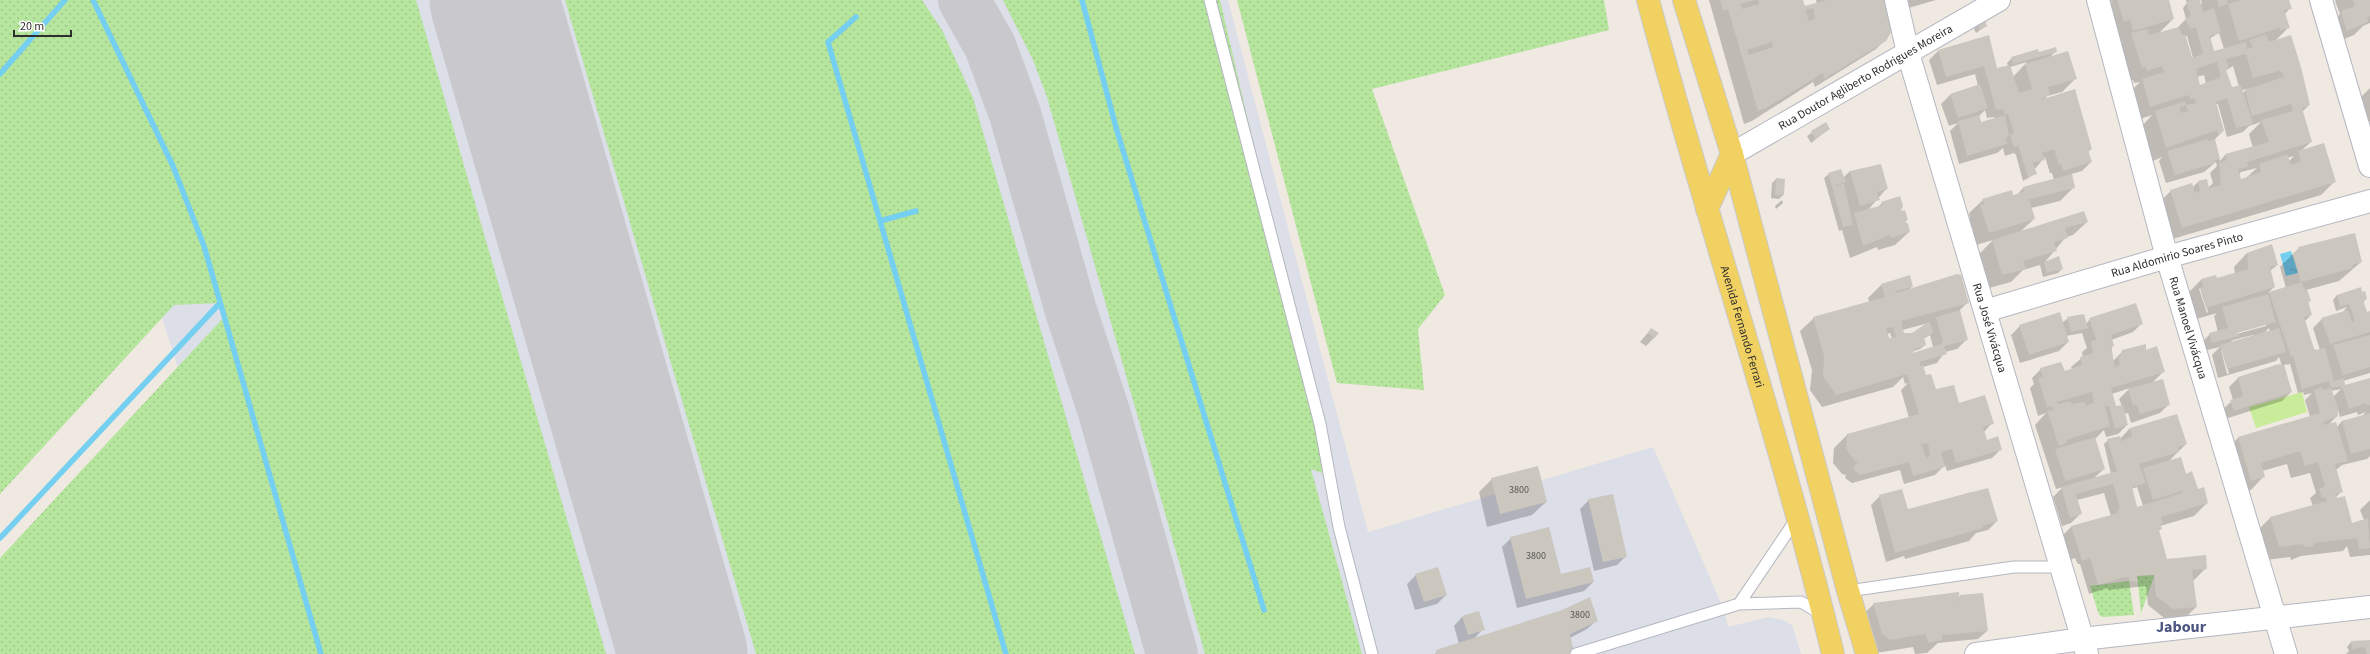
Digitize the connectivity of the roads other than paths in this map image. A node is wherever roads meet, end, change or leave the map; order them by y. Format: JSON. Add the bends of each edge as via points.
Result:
{"nodes":[{"id":1,"x":1210,"y":0,"type":"edge"},
{"id":2,"x":1648,"y":0,"type":"edge"},
{"id":3,"x":1684,"y":0,"type":"edge"},
{"id":4,"x":1896,"y":0,"type":"edge"},
{"id":5,"x":1999,"y":0,"type":"edge"},
{"id":6,"x":2098,"y":0,"type":"edge"},
{"id":7,"x":2321,"y":0,"type":"edge"},
{"id":8,"x":1908,"y":53,"type":"junction"},
{"id":9,"x":1732,"y":154,"type":"junction"},
{"id":10,"x":2370,"y":166,"type":"edge"},
{"id":11,"x":2370,"y":201,"type":"edge"},
{"id":12,"x":1707,"y":209,"type":"junction"},
{"id":13,"x":2167,"y":257,"type":"junction"},
{"id":14,"x":1985,"y":311,"type":"junction"},
{"id":15,"x":1797,"y":518,"type":"junction"},
{"id":16,"x":2061,"y":567,"type":"junction"},
{"id":17,"x":1848,"y":591,"type":"junction"},
{"id":18,"x":1739,"y":604,"type":"junction"},
{"id":19,"x":2370,"y":607,"type":"edge"},
{"id":20,"x":1824,"y":615,"type":"junction"},
{"id":21,"x":2275,"y":618,"type":"junction"},
{"id":22,"x":2084,"y":647,"type":"edge"},
{"id":23,"x":1372,"y":654,"type":"edge"},
{"id":24,"x":1576,"y":654,"type":"edge"},
{"id":25,"x":1833,"y":654,"type":"edge"},
{"id":26,"x":1853,"y":654,"type":"edge"},
{"id":27,"x":1867,"y":654,"type":"edge"},
{"id":28,"x":1976,"y":654,"type":"edge"},
{"id":29,"x":2286,"y":654,"type":"edge"}],
"edges":[{"from":1,"to":23,"type":"lane","via":[[1320,424],[1339,527]]},
{"from":2,"to":12,"type":"main road","name":"Avenida Fernando Ferrari"},
{"from":3,"to":9,"type":"main road"},
{"from":4,"to":8,"type":"street","name":"Rua José Vivácqua"},
{"from":5,"to":8,"type":"street","name":"Rua Doutor Agliberto Rodrigues Moreira"},
{"from":6,"to":13,"type":"street","name":"Rua Manoel Vivácqua"},
{"from":7,"to":10,"type":"street"},
{"from":8,"to":9,"type":"street","name":"Rua Doutor Agliberto Rodrigues Moreira"},
{"from":8,"to":14,"type":"street","name":"Rua José Vivácqua"},
{"from":9,"to":12,"type":"main road"},
{"from":9,"to":17,"type":"main road"},
{"from":11,"to":13,"type":"street","name":"Rua Aldomirio Soares Pinto"},
{"from":12,"to":15,"type":"main road","name":"Avenida Fernando Ferrari"},
{"from":13,"to":14,"type":"street","name":"Rua Aldomirio Soares Pinto"},
{"from":13,"to":21,"type":"street","name":"Rua Manoel Vivácqua"},
{"from":14,"to":16,"type":"street","name":"Rua José Vivácqua"},
{"from":15,"to":18,"type":"lane"},
{"from":15,"to":20,"type":"main road","name":"Avenida Fernando Ferrari"},
{"from":16,"to":17,"type":"lane","via":[[2014,567]]},
{"from":16,"to":22,"type":"street","name":"Rua José Vivácqua"},
{"from":17,"to":27,"type":"main road"},
{"from":18,"to":20,"type":"lane","via":[[1801,602]]},
{"from":18,"to":24,"type":"lane"},
{"from":19,"to":21,"type":"street"},
{"from":20,"to":25,"type":"main road","name":"Avenida Fernando Ferrari"},
{"from":20,"to":26,"type":"main road"},
{"from":21,"to":22,"type":"street"},
{"from":21,"to":29,"type":"street","name":"Rua Manoel Vivácqua"},
{"from":22,"to":28,"type":"street"}]}
